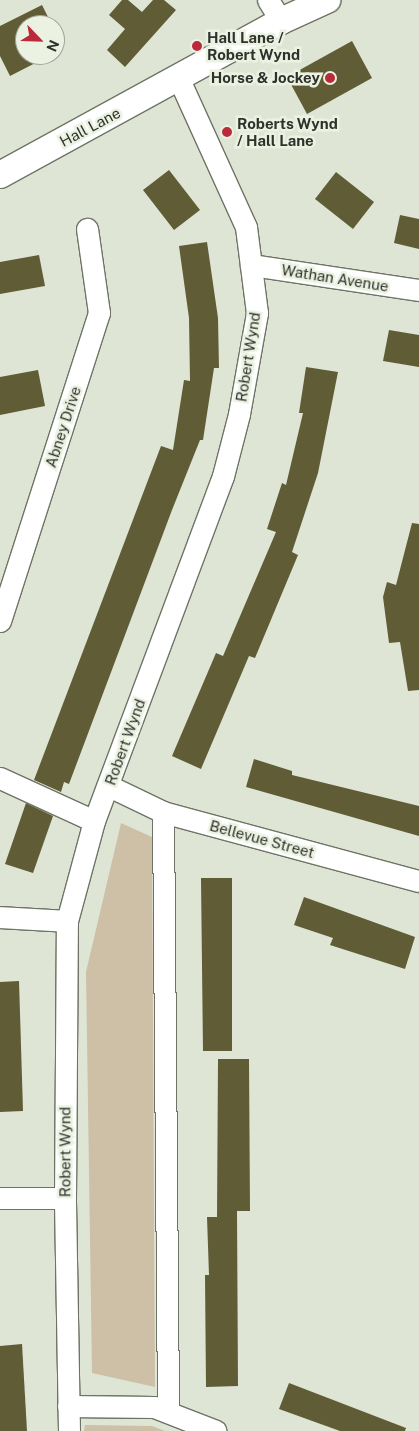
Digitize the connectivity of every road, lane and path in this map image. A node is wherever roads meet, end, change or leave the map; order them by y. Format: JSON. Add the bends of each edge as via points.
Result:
{"nodes":[{"id":1,"x":327,"y":0,"type":"edge"},
{"id":2,"x":274,"y":10,"type":"edge"},
{"id":3,"x":179,"y":79,"type":"junction"},
{"id":4,"x":0,"y":175,"type":"edge"},
{"id":5,"x":87,"y":230,"type":"dead end"},
{"id":6,"x":251,"y":265,"type":"junction"},
{"id":7,"x":419,"y":290,"type":"edge"},
{"id":8,"x":0,"y":621,"type":"edge"},
{"id":9,"x":0,"y":778,"type":"edge"},
{"id":10,"x":109,"y":786,"type":"junction"},
{"id":11,"x":163,"y":812,"type":"junction"},
{"id":12,"x":94,"y":821,"type":"junction"},
{"id":13,"x":419,"y":881,"type":"edge"},
{"id":14,"x":0,"y":917,"type":"edge"},
{"id":15,"x":67,"y":921,"type":"junction"},
{"id":16,"x":0,"y":1198,"type":"edge"},
{"id":17,"x":65,"y":1198,"type":"junction"},
{"id":18,"x":68,"y":1406,"type":"junction"},
{"id":19,"x":168,"y":1412,"type":"junction"},
{"id":20,"x":69,"y":1431,"type":"edge"},
{"id":21,"x":216,"y":1431,"type":"edge"}],
"edges":[{"from":1,"to":2,"type":"street","name":"Hall Lane"},
{"from":2,"to":3,"type":"street","name":"Hall Lane"},
{"from":3,"to":4,"type":"street","name":"Hall Lane"},
{"from":3,"to":6,"type":"street","name":"Robert Wynd","via":[[246,227]]},
{"from":5,"to":8,"type":"street","name":"Abney Drive","via":[[100,313]]},
{"from":6,"to":7,"type":"street","name":"Wathan Avenue"},
{"from":6,"to":10,"type":"street","name":"Robert Wynd","via":[[257,313],[239,414],[223,476]]},
{"from":9,"to":12,"type":"street"},
{"from":10,"to":11,"type":"street","name":"Bellevue Street"},
{"from":10,"to":12,"type":"street","name":"Robert Wynd"},
{"from":11,"to":13,"type":"street","name":"Bellevue Street"},
{"from":11,"to":19,"type":"street"},
{"from":12,"to":15,"type":"street","name":"Robert Wynd"},
{"from":14,"to":15,"type":"street"},
{"from":15,"to":17,"type":"street","name":"Robert Wynd"},
{"from":16,"to":17,"type":"street"},
{"from":17,"to":18,"type":"street","name":"Robert Wynd"},
{"from":18,"to":19,"type":"street","via":[[154,1407]]},
{"from":18,"to":20,"type":"street","name":"Robert Wynd"},
{"from":19,"to":21,"type":"street"}]}
